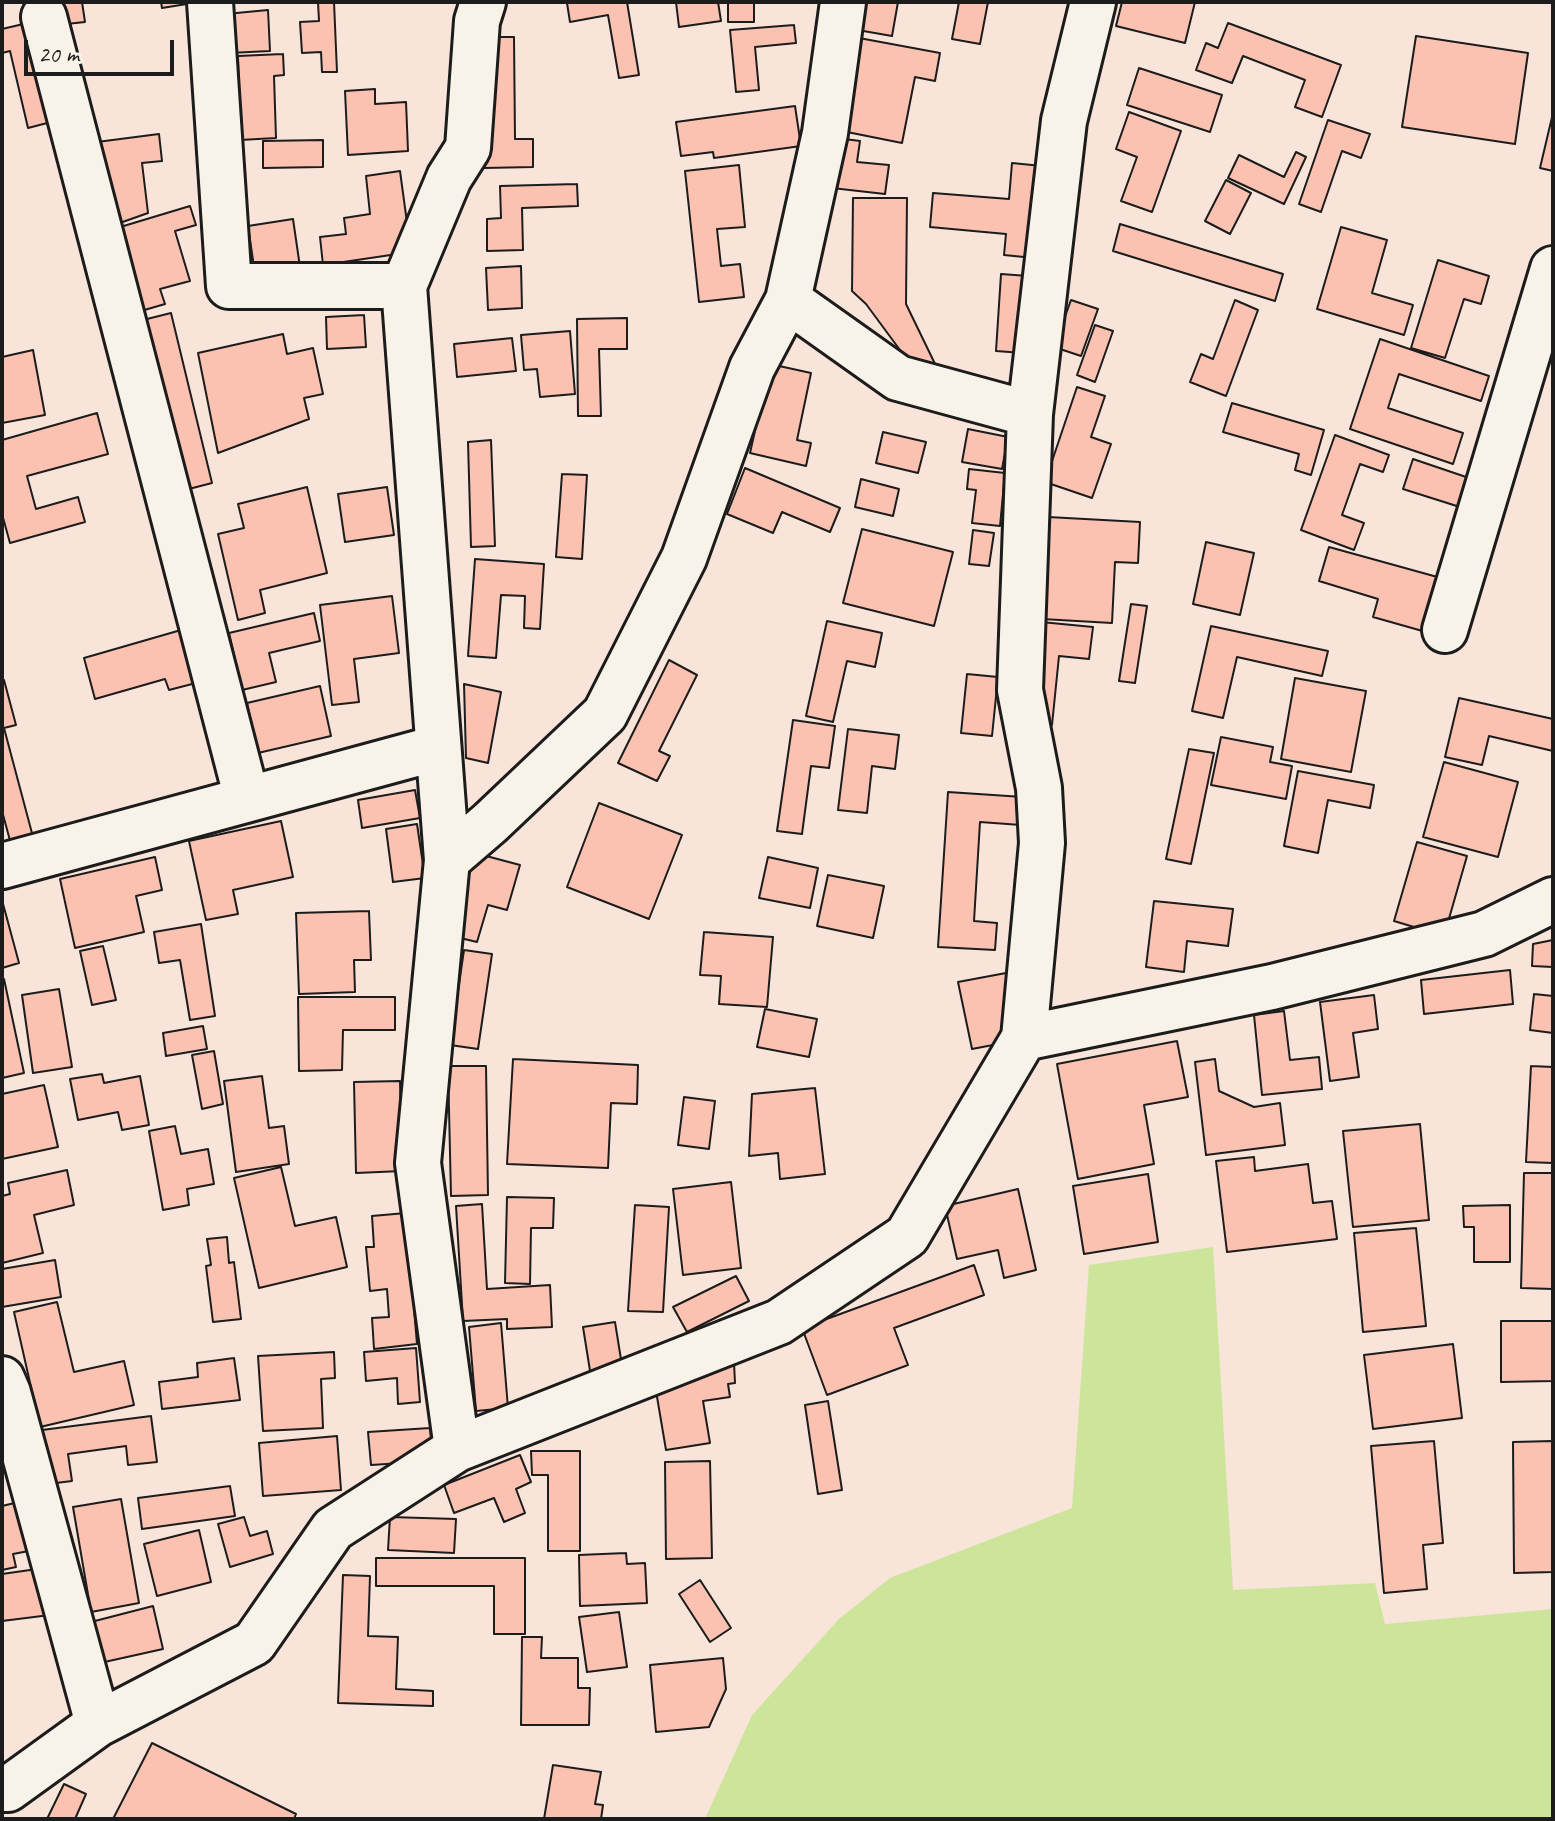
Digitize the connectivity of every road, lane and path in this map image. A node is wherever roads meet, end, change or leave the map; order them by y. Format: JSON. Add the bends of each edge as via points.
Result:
{"nodes":[{"id":1,"x":210,"y":2,"type":"edge"},
{"id":2,"x":483,"y":2,"type":"edge"},
{"id":3,"x":843,"y":2,"type":"edge"},
{"id":4,"x":1093,"y":2,"type":"edge"},
{"id":5,"x":44,"y":17,"type":"dead end"},
{"id":6,"x":1553,"y":269,"type":"edge"},
{"id":7,"x":404,"y":286,"type":"junction"},
{"id":8,"x":788,"y":300,"type":"junction"},
{"id":9,"x":1030,"y":414,"type":"junction"},
{"id":10,"x":1445,"y":630,"type":"dead end"},
{"id":11,"x":437,"y":748,"type":"junction"},
{"id":12,"x":247,"y":799,"type":"junction"},
{"id":13,"x":447,"y":860,"type":"junction"},
{"id":14,"x":2,"y":866,"type":"edge"},
{"id":15,"x":1553,"y":900,"type":"edge"},
{"id":16,"x":1024,"y":1038,"type":"junction"},
{"id":17,"x":2,"y":1379,"type":"edge"},
{"id":18,"x":457,"y":1449,"type":"junction"},
{"id":19,"x":98,"y":1724,"type":"junction"},
{"id":20,"x":4,"y":1795,"type":"edge"}],
"edges":[{"from":1,"to":7,"type":"street","via":[[229,286]]},
{"from":2,"to":7,"type":"street","via":[[477,21],[468,148],[449,178]]},
{"from":3,"to":8,"type":"street","via":[[825,133]]},
{"from":4,"to":9,"type":"street","via":[[1064,121]]},
{"from":5,"to":12,"type":"street"},
{"from":6,"to":10,"type":"street"},
{"from":7,"to":11,"type":"street"},
{"from":8,"to":9,"type":"street","via":[[898,378]]},
{"from":8,"to":13,"type":"street","via":[[752,368],[684,558],[605,714]]},
{"from":9,"to":16,"type":"street","via":[[1020,690],[1039,788],[1042,843]]},
{"from":11,"to":12,"type":"street"},
{"from":11,"to":13,"type":"street"},
{"from":12,"to":14,"type":"street"},
{"from":13,"to":18,"type":"street","via":[[418,1163]]},
{"from":15,"to":16,"type":"street","via":[[1484,934],[1272,987]]},
{"from":16,"to":18,"type":"street","via":[[907,1236],[779,1322]]},
{"from":17,"to":19,"type":"street"},
{"from":18,"to":19,"type":"street","via":[[333,1529],[254,1643]]},
{"from":19,"to":20,"type":"street"}]}
